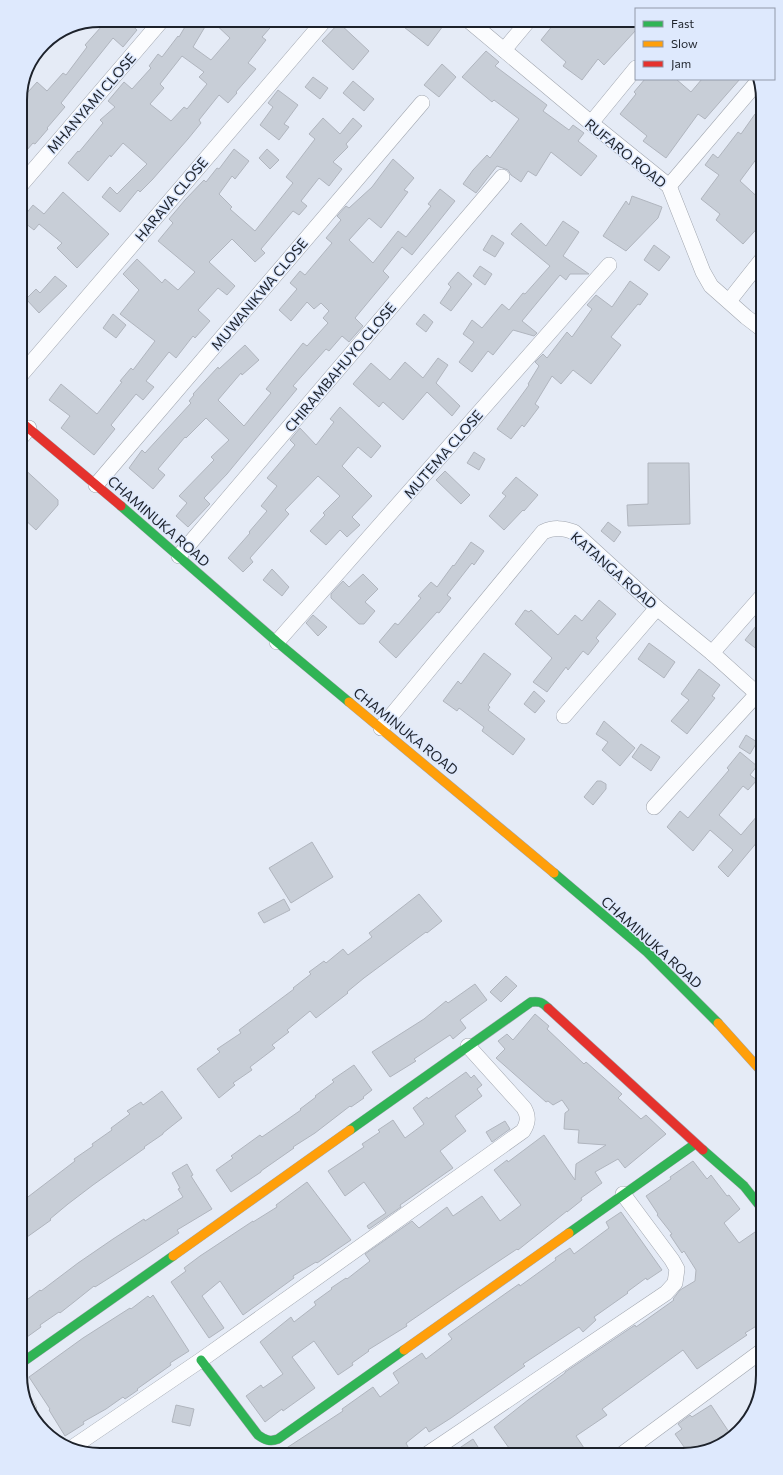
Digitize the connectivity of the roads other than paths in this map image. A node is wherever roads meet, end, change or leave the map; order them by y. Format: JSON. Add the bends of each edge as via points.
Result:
{"nodes":[{"id":1,"x":156,"y":27,"type":"edge"},
{"id":2,"x":318,"y":27,"type":"edge"},
{"id":3,"x":476,"y":27,"type":"edge"},
{"id":4,"x":523,"y":27,"type":"edge"},
{"id":5,"x":504,"y":50,"type":"junction"},
{"id":6,"x":635,"y":69,"type":"edge"},
{"id":7,"x":755,"y":85,"type":"edge"},
{"id":8,"x":422,"y":103,"type":"dead end"},
{"id":9,"x":591,"y":124,"type":"junction"},
{"id":10,"x":502,"y":177,"type":"dead end"},
{"id":11,"x":27,"y":178,"type":"edge"},
{"id":12,"x":669,"y":186,"type":"junction"},
{"id":13,"x":608,"y":265,"type":"dead end"},
{"id":14,"x":756,"y":267,"type":"edge"},
{"id":15,"x":729,"y":301,"type":"junction"},
{"id":16,"x":756,"y":325,"type":"edge"},
{"id":17,"x":27,"y":368,"type":"edge"},
{"id":18,"x":27,"y":432,"type":"edge"},
{"id":19,"x":96,"y":485,"type":"junction"},
{"id":20,"x":179,"y":556,"type":"junction"},
{"id":21,"x":756,"y":603,"type":"edge"},
{"id":22,"x":658,"y":608,"type":"junction"},
{"id":23,"x":276,"y":642,"type":"junction"},
{"id":24,"x":712,"y":653,"type":"junction"},
{"id":25,"x":756,"y":693,"type":"edge"},
{"id":26,"x":756,"y":701,"type":"edge"},
{"id":27,"x":564,"y":716,"type":"dead end"},
{"id":28,"x":381,"y":728,"type":"junction"},
{"id":29,"x":654,"y":807,"type":"dead end"},
{"id":30,"x":468,"y":1046,"type":"junction"},
{"id":31,"x":756,"y":1065,"type":"edge"},
{"id":32,"x":695,"y":1144,"type":"junction"},
{"id":33,"x":623,"y":1194,"type":"junction"},
{"id":34,"x":756,"y":1201,"type":"edge"},
{"id":35,"x":756,"y":1355,"type":"edge"},
{"id":36,"x":27,"y":1359,"type":"edge"},
{"id":37,"x":202,"y":1360,"type":"junction"},
{"id":38,"x":76,"y":1444,"type":"edge"},
{"id":39,"x":436,"y":1448,"type":"edge"},
{"id":40,"x":630,"y":1448,"type":"edge"}],
"edges":[{"from":1,"to":11,"type":"street","name":"MHANYAMI CLOSE"},
{"from":2,"to":17,"type":"street","name":"HARAVA CLOSE"},
{"from":3,"to":5,"type":"street","name":"RUFARO ROAD"},
{"from":4,"to":5,"type":"street"},
{"from":5,"to":9,"type":"street","name":"RUFARO ROAD"},
{"from":6,"to":9,"type":"street"},
{"from":7,"to":12,"type":"street"},
{"from":8,"to":19,"type":"street","name":"MUWANIKWA CLOSE"},
{"from":9,"to":12,"type":"street","name":"RUFARO ROAD"},
{"from":10,"to":20,"type":"street","name":"CHIRAMBAHUYO CLOSE"},
{"from":12,"to":15,"type":"street","name":"RUFARO ROAD","via":[[703,272],[711,286]]},
{"from":13,"to":23,"type":"street","name":"MUTEMA CLOSE"},
{"from":14,"to":15,"type":"street"},
{"from":15,"to":16,"type":"street","name":"RUFARO ROAD"},
{"from":18,"to":19,"type":"street","name":"CHAMINUKA ROAD"},
{"from":19,"to":20,"type":"street","name":"CHAMINUKA ROAD"},
{"from":20,"to":23,"type":"street","name":"CHAMINUKA ROAD"},
{"from":21,"to":24,"type":"street"},
{"from":22,"to":24,"type":"street","name":"KATANGA ROAD"},
{"from":22,"to":27,"type":"street"},
{"from":22,"to":28,"type":"street","name":"KATANGA ROAD","via":[[574,532],[562,528],[543,532]]},
{"from":23,"to":28,"type":"street","name":"CHAMINUKA ROAD"},
{"from":24,"to":25,"type":"street","name":"KATANGA ROAD"},
{"from":26,"to":29,"type":"street"},
{"from":28,"to":31,"type":"street","name":"CHAMINUKA ROAD","via":[[647,952],[691,994]]},
{"from":30,"to":32,"type":"street","via":[[531,1002],[543,1003]]},
{"from":30,"to":36,"type":"street"},
{"from":30,"to":37,"type":"street","via":[[528,1114],[523,1131]]},
{"from":32,"to":33,"type":"street"},
{"from":32,"to":34,"type":"street","via":[[744,1186]]},
{"from":33,"to":37,"type":"street","via":[[272,1442],[258,1436]]},
{"from":33,"to":39,"type":"street","via":[[672,1260],[677,1269],[675,1283],[666,1293]]},
{"from":35,"to":40,"type":"street"},
{"from":37,"to":38,"type":"street"}]}
